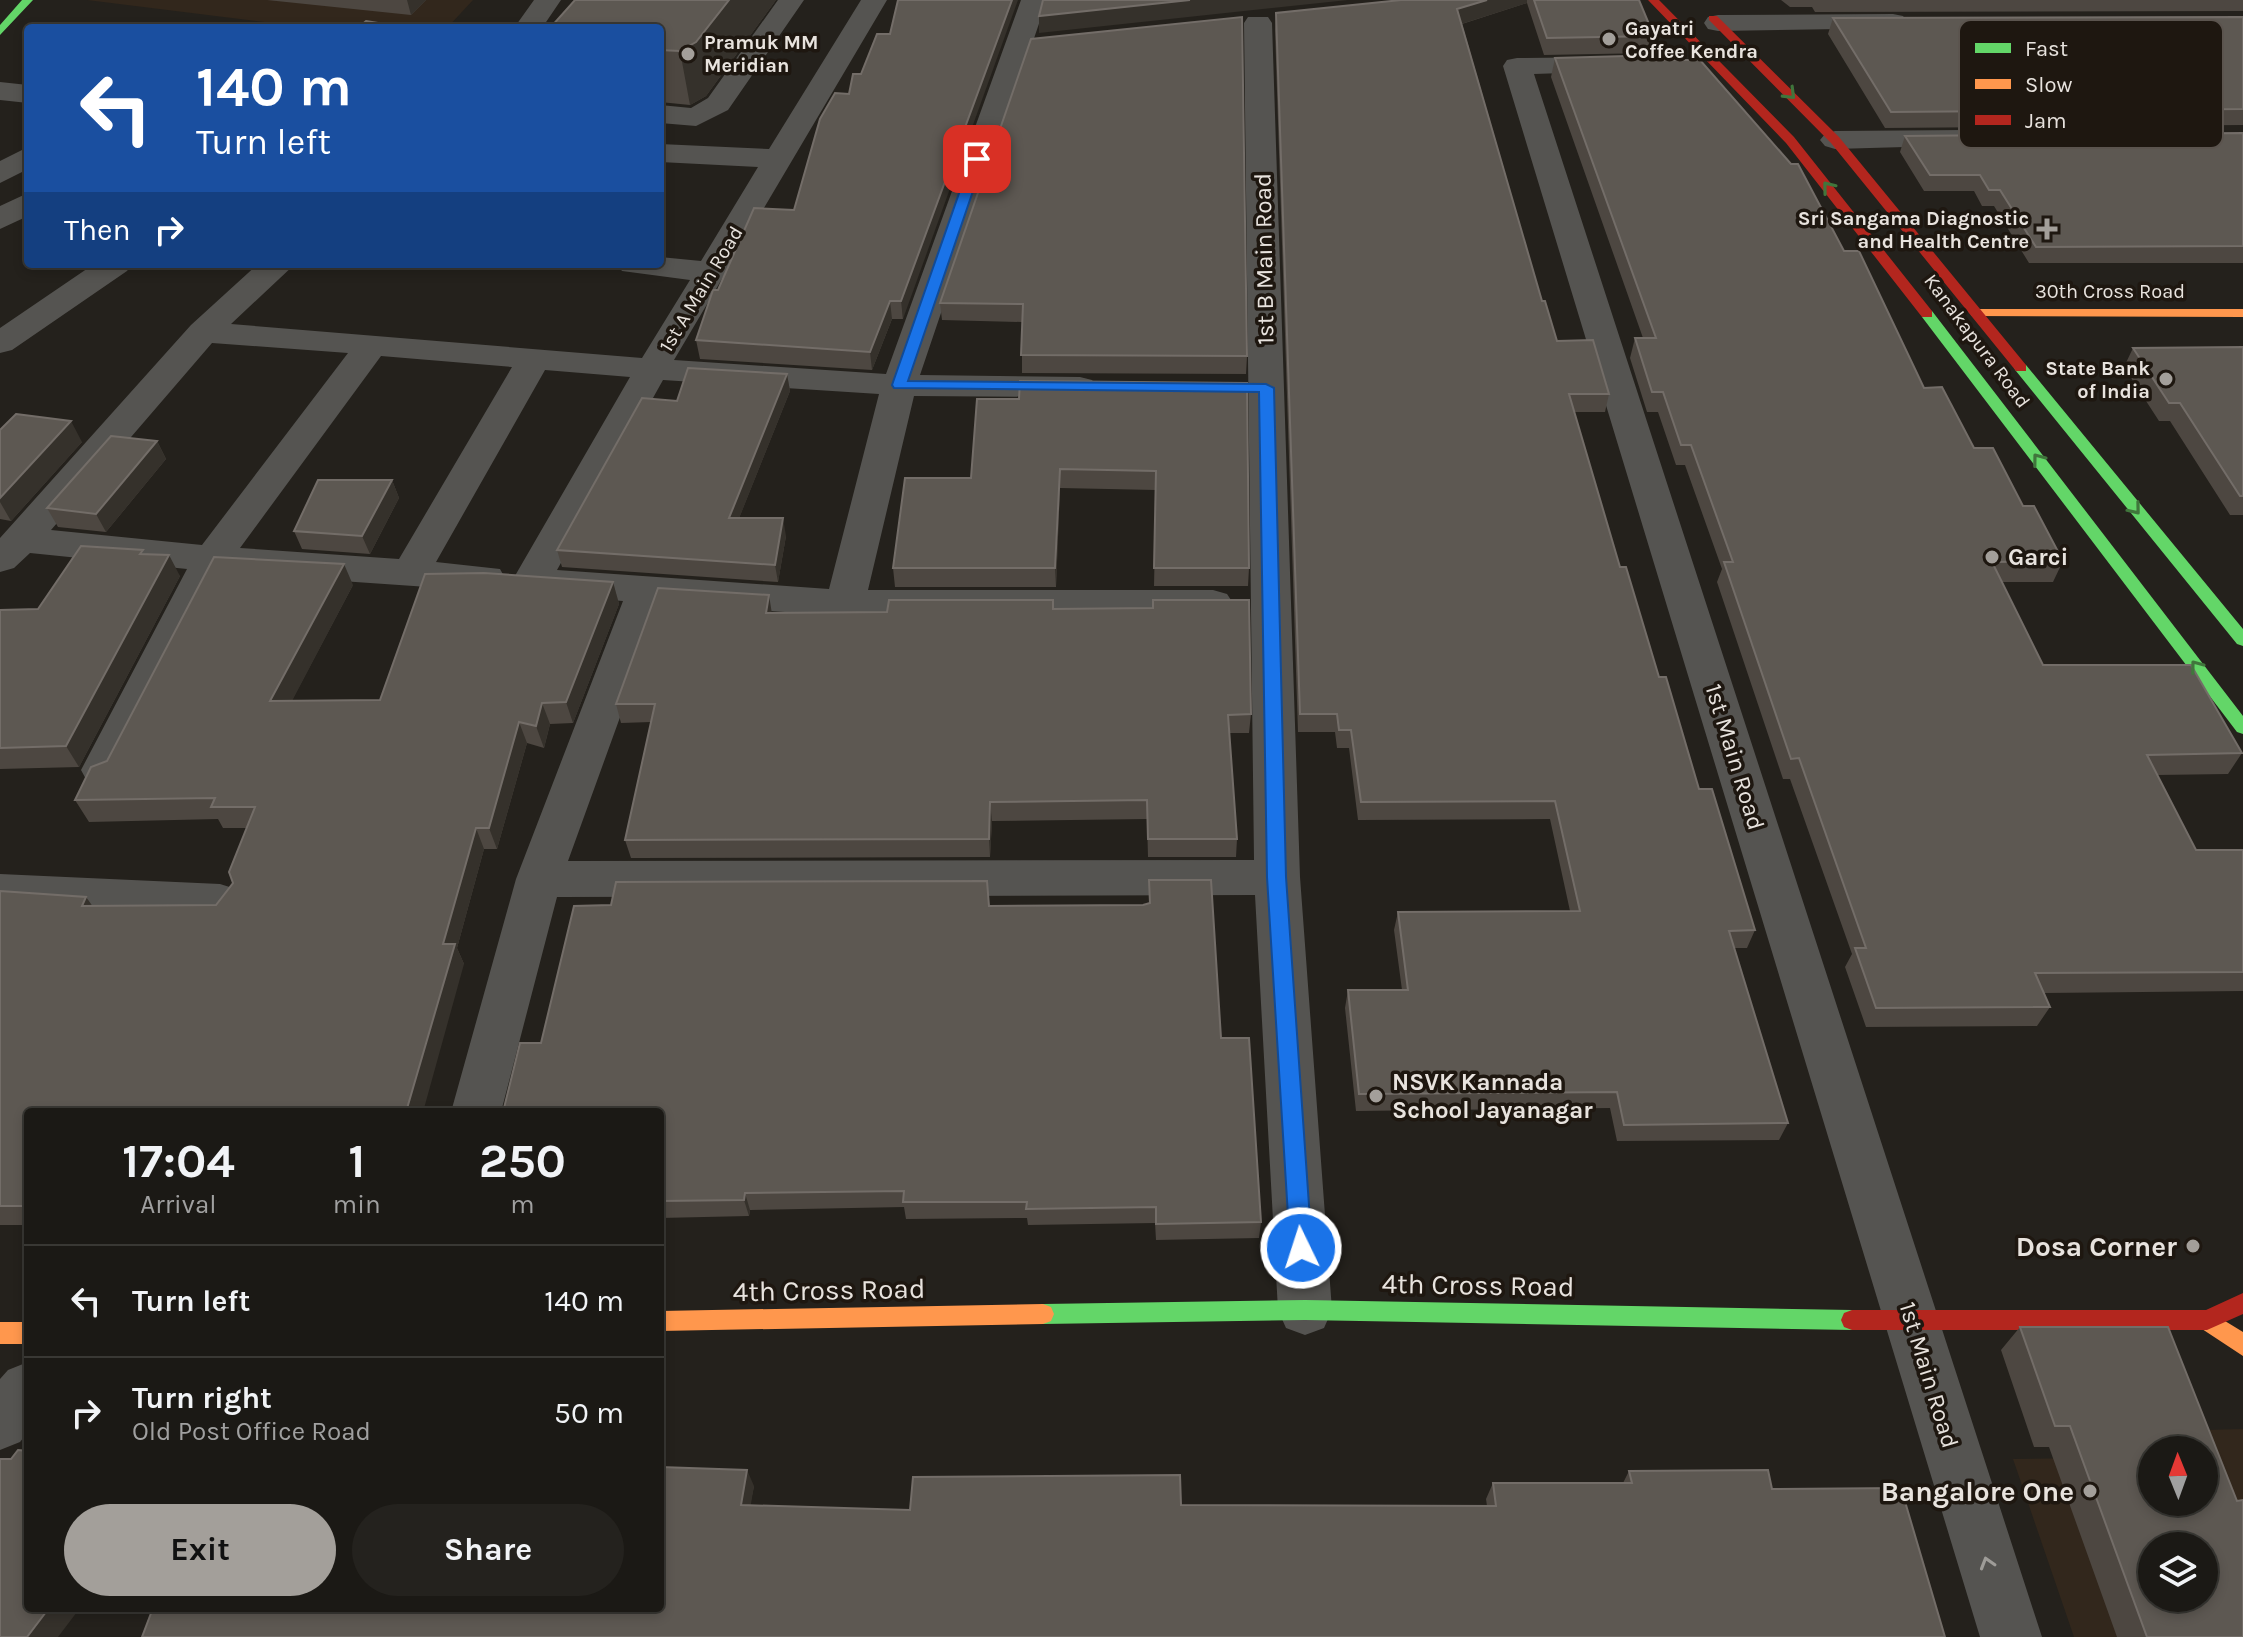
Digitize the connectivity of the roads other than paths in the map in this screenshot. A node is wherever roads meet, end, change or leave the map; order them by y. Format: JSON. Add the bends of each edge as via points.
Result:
{"nodes":[{"id":1,"x":28,"y":0,"type":"edge"},
{"id":2,"x":548,"y":0,"type":"edge"},
{"id":3,"x":791,"y":0,"type":"edge"},
{"id":4,"x":874,"y":0,"type":"edge"},
{"id":5,"x":1034,"y":0,"type":"edge"},
{"id":6,"x":1653,"y":0,"type":"edge"},
{"id":7,"x":1710,"y":15,"type":"joint"},
{"id":8,"x":1258,"y":22,"type":"dead end"},
{"id":9,"x":1925,"y":22,"type":"edge"},
{"id":10,"x":531,"y":24,"type":"edge"},
{"id":11,"x":0,"y":32,"type":"edge"},
{"id":12,"x":1715,"y":63,"type":"junction"},
{"id":13,"x":0,"y":91,"type":"edge"},
{"id":14,"x":24,"y":94,"type":"edge"},
{"id":15,"x":664,"y":114,"type":"edge"},
{"id":16,"x":1959,"y":139,"type":"edge"},
{"id":17,"x":1835,"y":140,"type":"junction"},
{"id":18,"x":664,"y":153,"type":"edge"},
{"id":19,"x":24,"y":159,"type":"edge"},
{"id":20,"x":780,"y":159,"type":"junction"},
{"id":21,"x":0,"y":174,"type":"edge"},
{"id":22,"x":24,"y":205,"type":"edge"},
{"id":23,"x":0,"y":220,"type":"edge"},
{"id":24,"x":0,"y":232,"type":"edge"},
{"id":25,"x":24,"y":238,"type":"edge"},
{"id":26,"x":664,"y":267,"type":"edge"},
{"id":27,"x":110,"y":268,"type":"edge"},
{"id":28,"x":273,"y":268,"type":"edge"},
{"id":29,"x":711,"y":272,"type":"junction"},
{"id":30,"x":1977,"y":313,"type":"junction"},
{"id":31,"x":2243,"y":313,"type":"edge"},
{"id":32,"x":203,"y":332,"type":"junction"},
{"id":33,"x":0,"y":343,"type":"edge"},
{"id":34,"x":373,"y":343,"type":"junction"},
{"id":35,"x":535,"y":358,"type":"junction"},
{"id":36,"x":652,"y":369,"type":"junction"},
{"id":37,"x":899,"y":385,"type":"junction"},
{"id":38,"x":1107,"y":387,"type":"edge"},
{"id":39,"x":11,"y":550,"type":"edge"},
{"id":40,"x":212,"y":559,"type":"junction"},
{"id":41,"x":410,"y":574,"type":"junction"},
{"id":42,"x":531,"y":581,"type":"junction"},
{"id":43,"x":646,"y":591,"type":"junction"},
{"id":44,"x":1271,"y":602,"type":"junction"},
{"id":45,"x":845,"y":603,"type":"junction"},
{"id":46,"x":2243,"y":640,"type":"edge"},
{"id":47,"x":2243,"y":728,"type":"edge"},
{"id":48,"x":102,"y":770,"type":"edge"},
{"id":49,"x":1277,"y":877,"type":"junction"},
{"id":50,"x":539,"y":879,"type":"junction"},
{"id":51,"x":0,"y":892,"type":"edge"},
{"id":52,"x":220,"y":902,"type":"edge"},
{"id":53,"x":477,"y":1108,"type":"edge"},
{"id":54,"x":2243,"y":1303,"type":"edge"},
{"id":55,"x":1305,"y":1310,"type":"junction"},
{"id":56,"x":2207,"y":1320,"type":"junction"},
{"id":57,"x":664,"y":1321,"type":"edge"},
{"id":58,"x":1912,"y":1321,"type":"junction"},
{"id":59,"x":0,"y":1333,"type":"edge"},
{"id":60,"x":24,"y":1333,"type":"edge"},
{"id":61,"x":2243,"y":1345,"type":"edge"},
{"id":62,"x":24,"y":1394,"type":"edge"},
{"id":63,"x":0,"y":1422,"type":"edge"},
{"id":64,"x":2011,"y":1637,"type":"edge"}],
"edges":[{"from":1,"to":11,"type":"main road"},
{"from":2,"to":10,"type":"street"},
{"from":3,"to":15,"type":"street","via":[[718,104],[696,117]]},
{"from":4,"to":20,"type":"street","name":"1st A Main Road"},
{"from":5,"to":37,"type":"street","via":[[1032,44]]},
{"from":6,"to":12,"type":"main road","name":"Kanakapura Road"},
{"from":7,"to":9,"type":"street"},
{"from":7,"to":17,"type":"main road","name":"Kanakapura Road","one_way":true},
{"from":8,"to":44,"type":"street","name":"1st B Main Road","via":[[1250,388]]},
{"from":47,"to":12,"type":"main road","name":"Kanakapura Road","one_way":true,"via":[[1841,202]]},
{"from":12,"to":58,"type":"street","name":"1st Main Road","via":[[1517,66]]},
{"from":13,"to":14,"type":"street"},
{"from":16,"to":17,"type":"street"},
{"from":17,"to":30,"type":"main road","name":"Kanakapura Road"},
{"from":18,"to":20,"type":"street"},
{"from":19,"to":21,"type":"street"},
{"from":20,"to":29,"type":"street","name":"1st A Main Road"},
{"from":22,"to":23,"type":"street"},
{"from":24,"to":25,"type":"street"},
{"from":26,"to":29,"type":"street"},
{"from":27,"to":33,"type":"street"},
{"from":28,"to":32,"type":"street"},
{"from":29,"to":36,"type":"street","name":"1st A Main Road"},
{"from":30,"to":31,"type":"main road","name":"30th Cross Road"},
{"from":30,"to":46,"type":"main road","name":"Kanakapura Road","one_way":true},
{"from":32,"to":34,"type":"street"},
{"from":32,"to":39,"type":"street"},
{"from":34,"to":35,"type":"street"},
{"from":34,"to":40,"type":"street"},
{"from":35,"to":36,"type":"street"},
{"from":35,"to":41,"type":"street"},
{"from":36,"to":37,"type":"street"},
{"from":36,"to":42,"type":"street","name":"1st A Main Road"},
{"from":37,"to":38,"type":"street"},
{"from":37,"to":45,"type":"street"},
{"from":39,"to":40,"type":"street"},
{"from":40,"to":41,"type":"street"},
{"from":40,"to":48,"type":"street"},
{"from":41,"to":42,"type":"street"},
{"from":42,"to":43,"type":"street"},
{"from":43,"to":45,"type":"street"},
{"from":43,"to":50,"type":"street"},
{"from":44,"to":45,"type":"street"},
{"from":44,"to":49,"type":"street","name":"1st B Main Road"},
{"from":49,"to":50,"type":"street"},
{"from":49,"to":55,"type":"street","name":"1st B Main Road"},
{"from":50,"to":53,"type":"street"},
{"from":51,"to":52,"type":"street"},
{"from":54,"to":56,"type":"main road","name":"4th Cross Road"},
{"from":55,"to":57,"type":"main road","name":"4th Cross Road"},
{"from":55,"to":58,"type":"main road","name":"4th Cross Road"},
{"from":56,"to":58,"type":"main road","name":"4th Cross Road"},
{"from":56,"to":61,"type":"main road"},
{"from":64,"to":58,"type":"street","name":"1st Main Road","one_way":true},
{"from":59,"to":60,"type":"main road"},
{"from":62,"to":63,"type":"street"}]}
